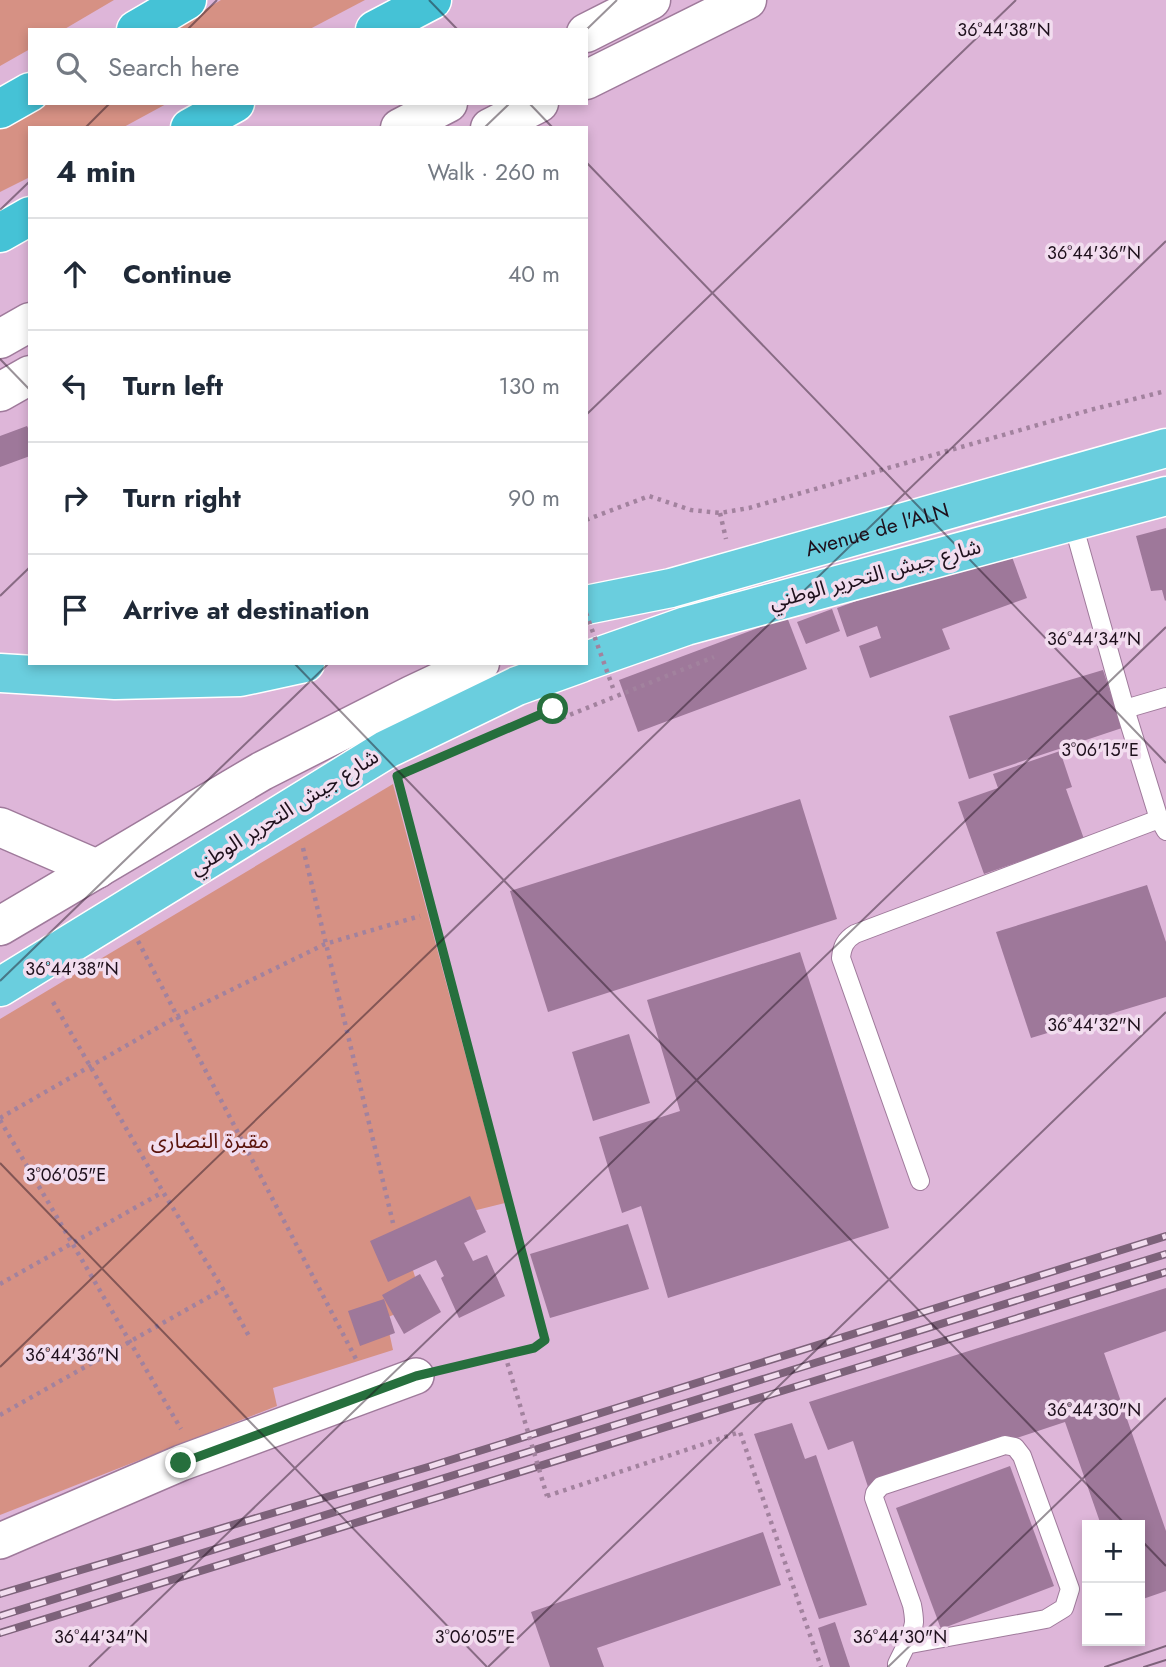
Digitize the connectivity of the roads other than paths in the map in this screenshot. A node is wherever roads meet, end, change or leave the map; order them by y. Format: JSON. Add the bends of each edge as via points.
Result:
{"nodes":[{"id":1,"x":187,"y":0,"type":"edge"},
{"id":2,"x":432,"y":0,"type":"edge"},
{"id":3,"x":651,"y":0,"type":"edge"},
{"id":4,"x":747,"y":0,"type":"edge"},
{"id":5,"x":139,"y":28,"type":"edge"},
{"id":6,"x":380,"y":28,"type":"edge"},
{"id":7,"x":588,"y":32,"type":"edge"},
{"id":8,"x":588,"y":79,"type":"edge"},
{"id":9,"x":28,"y":93,"type":"edge"},
{"id":10,"x":231,"y":105,"type":"edge"},
{"id":11,"x":444,"y":105,"type":"edge"},
{"id":12,"x":535,"y":105,"type":"edge"},
{"id":13,"x":0,"y":109,"type":"edge"},
{"id":14,"x":194,"y":126,"type":"edge"},
{"id":15,"x":404,"y":126,"type":"edge"},
{"id":16,"x":494,"y":126,"type":"edge"},
{"id":17,"x":28,"y":217,"type":"edge"},
{"id":18,"x":0,"y":233,"type":"edge"},
{"id":19,"x":28,"y":323,"type":"edge"},
{"id":20,"x":0,"y":339,"type":"edge"},
{"id":21,"x":28,"y":376,"type":"edge"},
{"id":22,"x":0,"y":392,"type":"edge"},
{"id":23,"x":1166,"y":448,"type":"edge"},
{"id":24,"x":1166,"y":496,"type":"edge"},
{"id":25,"x":1072,"y":520,"type":"junction"},
{"id":26,"x":671,"y":588,"type":"junction"},
{"id":27,"x":588,"y":605,"type":"edge"},
{"id":28,"x":588,"y":620,"type":"edge"},
{"id":29,"x":588,"y":660,"type":"edge"},
{"id":30,"x":296,"y":665,"type":"edge"},
{"id":31,"x":476,"y":665,"type":"edge"},
{"id":32,"x":575,"y":665,"type":"edge"},
{"id":33,"x":0,"y":673,"type":"edge"},
{"id":34,"x":1166,"y":697,"type":"edge"},
{"id":35,"x":1125,"y":709,"type":"junction"},
{"id":36,"x":1162,"y":825,"type":"edge"},
{"id":37,"x":0,"y":827,"type":"edge"},
{"id":38,"x":97,"y":869,"type":"junction"},
{"id":39,"x":0,"y":926,"type":"edge"},
{"id":40,"x":0,"y":986,"type":"edge"},
{"id":41,"x":920,"y":1181,"type":"dead end"},
{"id":42,"x":416,"y":1376,"type":"road end"},
{"id":43,"x":0,"y":1541,"type":"edge"},
{"id":44,"x":905,"y":1645,"type":"junction"},
{"id":45,"x":897,"y":1667,"type":"edge"}],
"edges":[{"from":1,"to":5,"type":"highway"},
{"from":2,"to":6,"type":"highway"},
{"from":3,"to":7,"type":"street"},
{"from":4,"to":8,"type":"street"},
{"from":9,"to":13,"type":"highway"},
{"from":10,"to":14,"type":"highway"},
{"from":11,"to":15,"type":"street"},
{"from":12,"to":16,"type":"street"},
{"from":17,"to":18,"type":"highway"},
{"from":19,"to":20,"type":"street"},
{"from":21,"to":22,"type":"street"},
{"from":23,"to":26,"type":"highway","name":"Avenue de l'ALN"},
{"from":24,"to":25,"type":"highway","name":"شارع جيش التحرير الوطني"},
{"from":25,"to":29,"type":"highway","name":"شارع جيش التحرير الوطني","via":[[685,626]]},
{"from":25,"to":35,"type":"lane"},
{"from":26,"to":27,"type":"highway","name":"Avenue de l'ALN"},
{"from":26,"to":28,"type":"street"},
{"from":30,"to":33,"type":"highway","via":[[240,677],[115,680]]},
{"from":31,"to":38,"type":"street","via":[[262,771]]},
{"from":32,"to":40,"type":"highway","name":"شارع جيش التحرير الوطني","via":[[517,686],[387,749]]},
{"from":34,"to":35,"type":"lane"},
{"from":35,"to":36,"type":"lane"},
{"from":36,"to":41,"type":"lane","via":[[847,938],[841,958]]},
{"from":37,"to":38,"type":"street"},
{"from":38,"to":39,"type":"street"},
{"from":42,"to":43,"type":"street","via":[[181,1463]]},
{"from":44,"to":44,"type":"lane","via":[[914,1623],[912,1605],[875,1493],[881,1486],[1006,1445],[1015,1447],[1069,1589],[1064,1608],[1046,1619]]},
{"from":44,"to":45,"type":"lane"}]}
